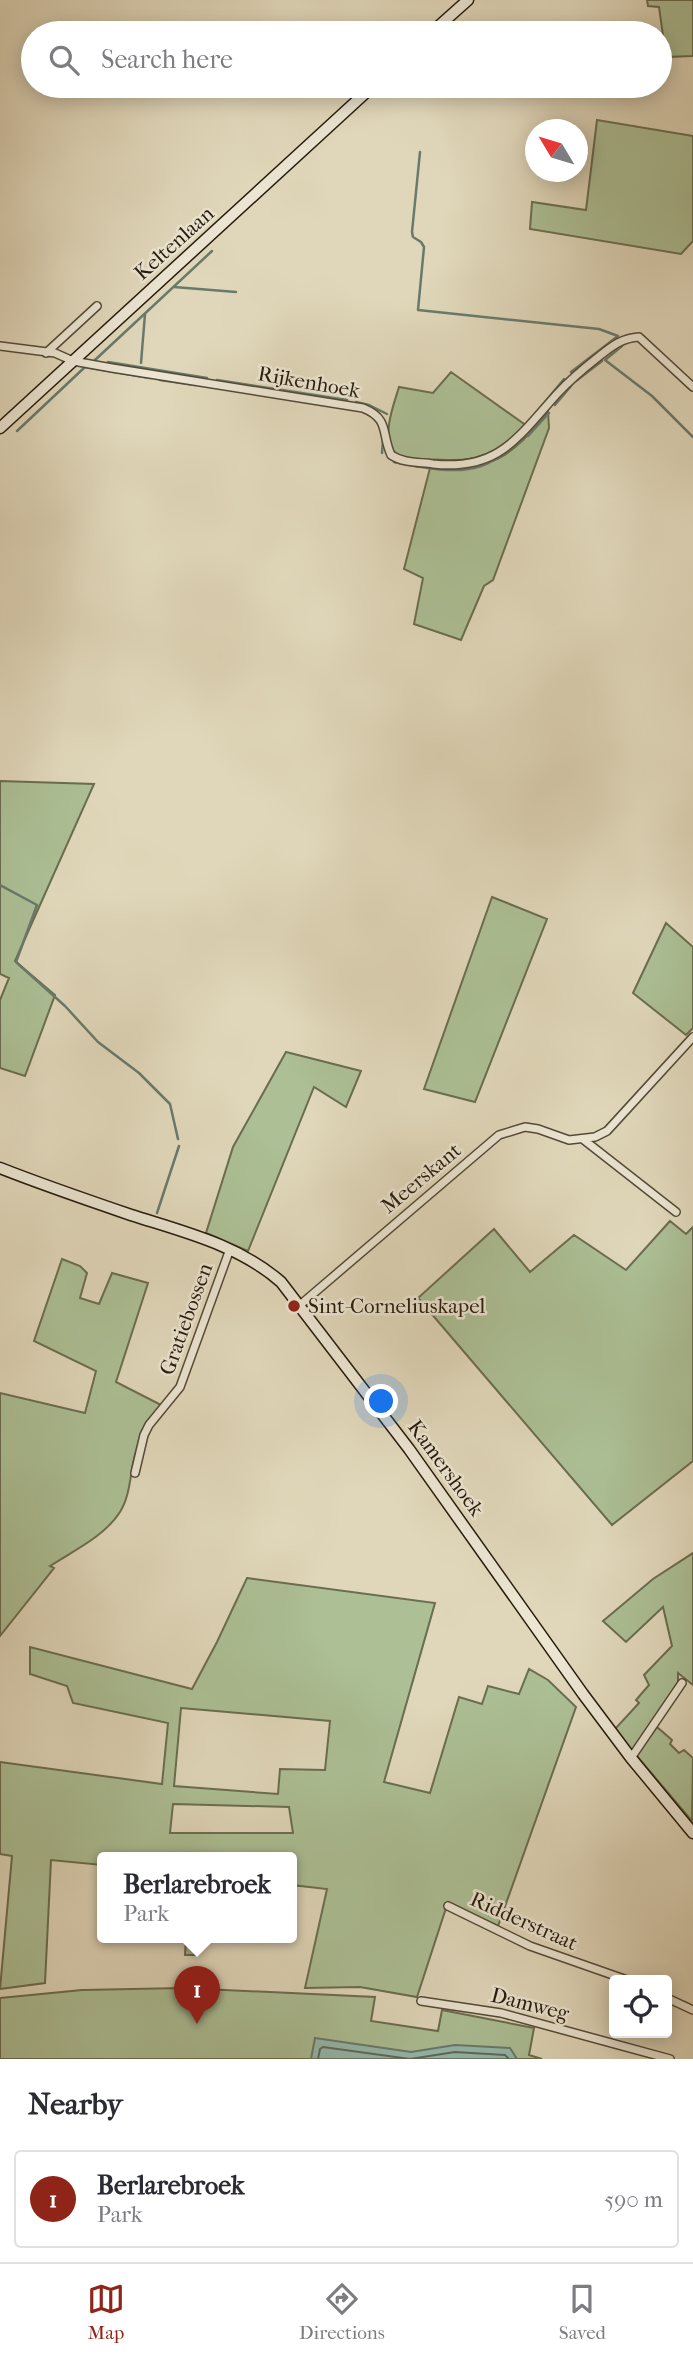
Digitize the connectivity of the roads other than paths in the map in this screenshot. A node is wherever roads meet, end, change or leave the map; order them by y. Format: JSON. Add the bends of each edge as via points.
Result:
{"nodes":[{"id":1,"x":468,"y":0,"type":"edge"},
{"id":2,"x":444,"y":21,"type":"edge"},
{"id":3,"x":360,"y":98,"type":"edge"},
{"id":4,"x":97,"y":306,"type":"dead end"},
{"id":5,"x":0,"y":346,"type":"edge"},
{"id":6,"x":46,"y":353,"type":"junction"},
{"id":7,"x":73,"y":361,"type":"junction"},
{"id":8,"x":693,"y":387,"type":"edge"},
{"id":9,"x":0,"y":428,"type":"edge"},
{"id":10,"x":693,"y":1037,"type":"edge"},
{"id":11,"x":583,"y":1140,"type":"junction"},
{"id":12,"x":0,"y":1168,"type":"edge"},
{"id":13,"x":676,"y":1212,"type":"dead end"},
{"id":14,"x":230,"y":1249,"type":"junction"},
{"id":15,"x":300,"y":1305,"type":"junction"},
{"id":16,"x":135,"y":1473,"type":"dead end"},
{"id":17,"x":682,"y":1683,"type":"dead end"},
{"id":18,"x":631,"y":1758,"type":"junction"},
{"id":19,"x":693,"y":1833,"type":"edge"},
{"id":20,"x":448,"y":1906,"type":"dead end"},
{"id":21,"x":613,"y":1975,"type":"edge"},
{"id":22,"x":672,"y":2000,"type":"edge"},
{"id":23,"x":421,"y":2001,"type":"dead end"},
{"id":24,"x":693,"y":2010,"type":"edge"},
{"id":25,"x":670,"y":2059,"type":"edge"}],
"edges":[{"from":1,"to":2,"type":"street"},
{"from":3,"to":7,"type":"street","name":"Keltenlaan"},
{"from":4,"to":6,"type":"street"},
{"from":5,"to":6,"type":"street"},
{"from":6,"to":7,"type":"street"},
{"from":7,"to":8,"type":"street","name":"Rijkenhoek","via":[[363,408],[384,425],[391,455],[444,465],[482,461],[512,444],[557,393],[627,338],[639,337]]},
{"from":7,"to":9,"type":"street","name":"Keltenlaan"},
{"from":10,"to":11,"type":"street","via":[[607,1131]]},
{"from":11,"to":13,"type":"street","name":"Meerskant"},
{"from":11,"to":15,"type":"street","name":"Meerskant","via":[[525,1127],[499,1135]]},
{"from":12,"to":14,"type":"street","name":"Kamershoek"},
{"from":14,"to":15,"type":"street","name":"Kamershoek","via":[[262,1265]]},
{"from":14,"to":16,"type":"street","name":"Gratiebossen","via":[[180,1387],[149,1425]]},
{"from":15,"to":18,"type":"street","name":"Kamershoek","via":[[425,1470]]},
{"from":17,"to":18,"type":"street"},
{"from":18,"to":19,"type":"street","name":"Kamershoek"},
{"from":20,"to":21,"type":"street","name":"Ridderstraat","via":[[530,1946]]},
{"from":22,"to":24,"type":"street"},
{"from":23,"to":25,"type":"street","name":"Damweg","via":[[501,2013]]}]}
